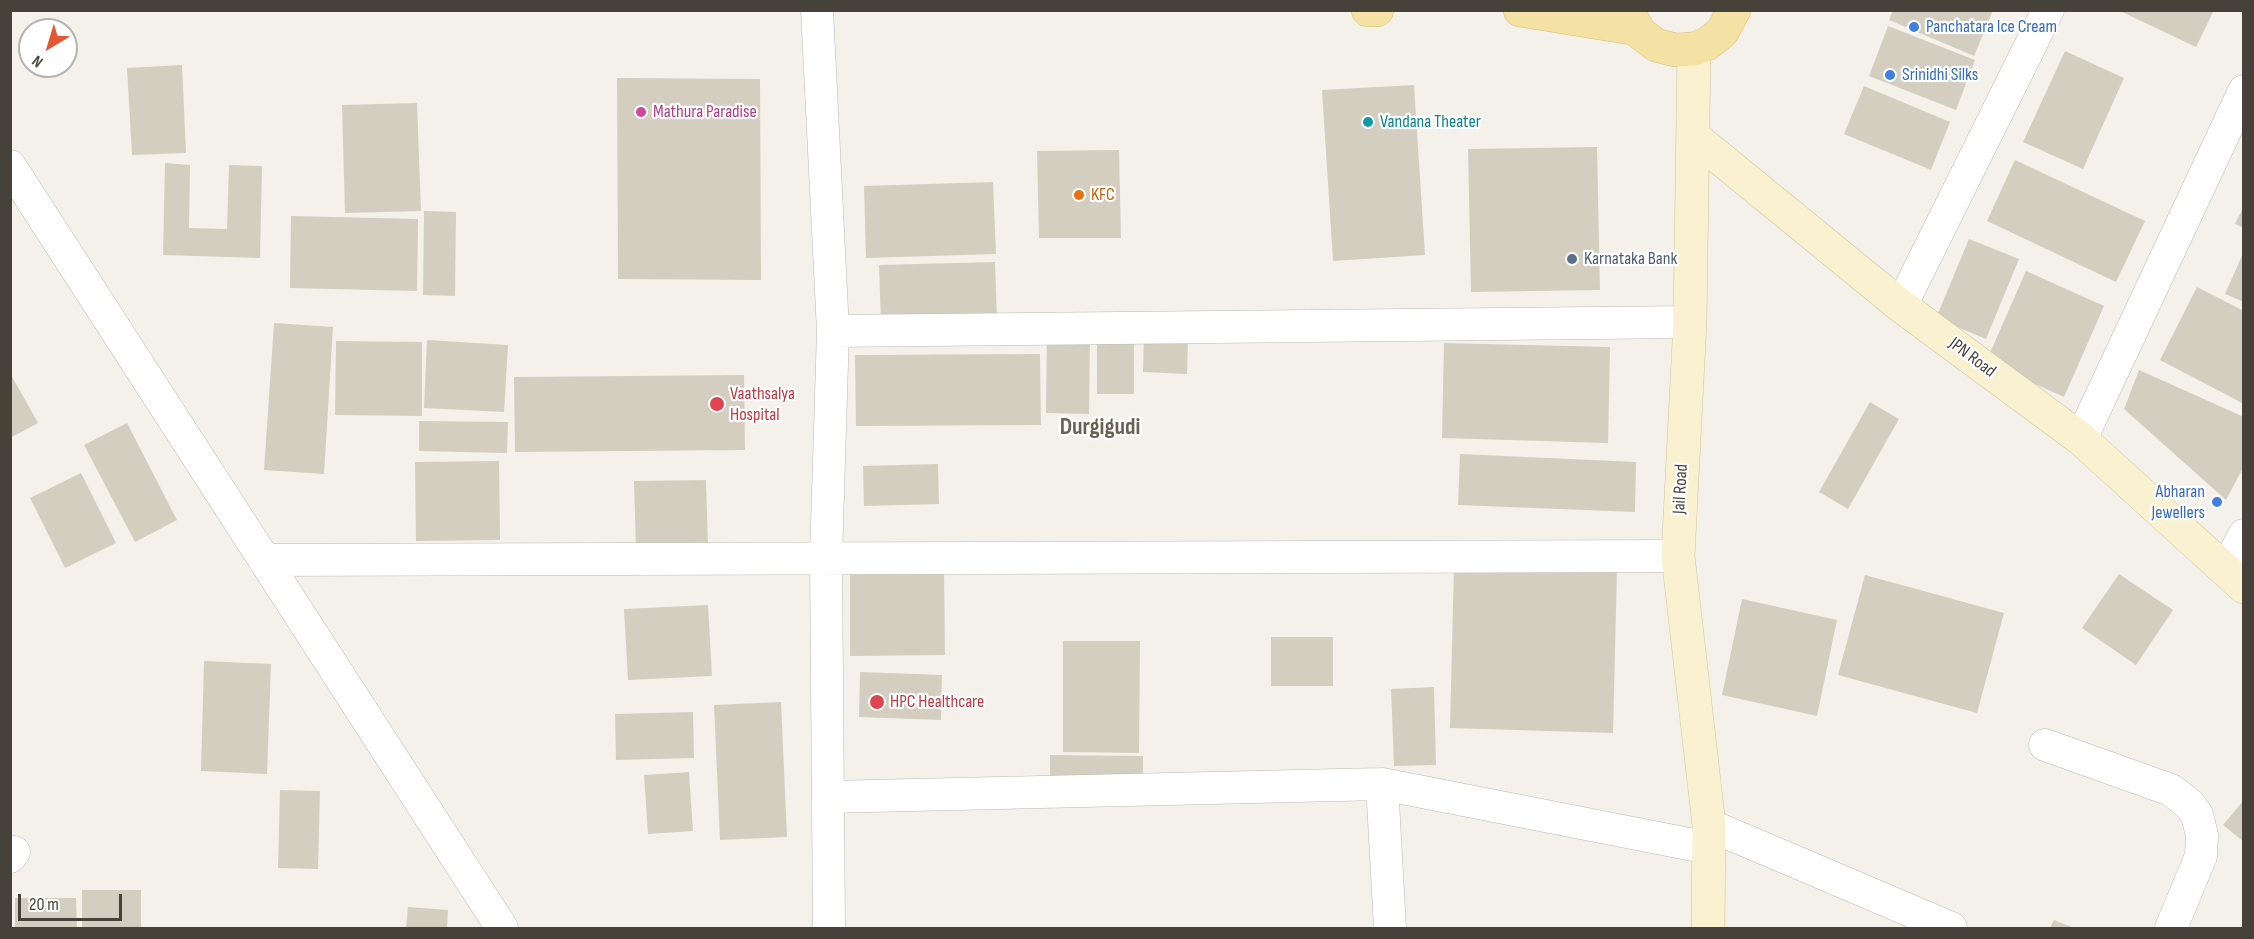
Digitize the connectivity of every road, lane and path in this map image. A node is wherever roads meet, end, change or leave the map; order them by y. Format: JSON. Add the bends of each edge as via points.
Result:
{"nodes":[{"id":1,"x":817,"y":10,"type":"edge"},
{"id":2,"x":1368,"y":10,"type":"edge"},
{"id":3,"x":1377,"y":10,"type":"edge"},
{"id":4,"x":1521,"y":10,"type":"edge"},
{"id":5,"x":1734,"y":10,"type":"edge"},
{"id":6,"x":2048,"y":10,"type":"edge"},
{"id":7,"x":1632,"y":20,"type":"edge"},
{"id":8,"x":1694,"y":49,"type":"junction"},
{"id":9,"x":2244,"y":91,"type":"edge"},
{"id":10,"x":1694,"y":137,"type":"junction"},
{"id":11,"x":10,"y":166,"type":"edge"},
{"id":12,"x":1901,"y":306,"type":"junction"},
{"id":13,"x":1690,"y":322,"type":"junction"},
{"id":14,"x":833,"y":331,"type":"junction"},
{"id":15,"x":2081,"y":439,"type":"junction"},
{"id":16,"x":2244,"y":535,"type":"edge"},
{"id":17,"x":1678,"y":556,"type":"junction"},
{"id":18,"x":826,"y":558,"type":"junction"},
{"id":19,"x":264,"y":560,"type":"junction"},
{"id":20,"x":2235,"y":579,"type":"edge"},
{"id":21,"x":2045,"y":745,"type":"dead end"},
{"id":22,"x":1382,"y":784,"type":"junction"},
{"id":23,"x":828,"y":797,"type":"junction"},
{"id":24,"x":1709,"y":836,"type":"junction"},
{"id":25,"x":502,"y":928,"type":"edge"},
{"id":26,"x":829,"y":928,"type":"edge"},
{"id":27,"x":1390,"y":928,"type":"edge"},
{"id":28,"x":1708,"y":928,"type":"edge"},
{"id":29,"x":1951,"y":928,"type":"edge"},
{"id":30,"x":2171,"y":928,"type":"edge"}],
"edges":[{"from":1,"to":14,"type":"street"},
{"from":2,"to":3,"type":"main road"},
{"from":4,"to":7,"type":"main road"},
{"from":5,"to":8,"type":"main road","via":[[1722,32]]},
{"from":6,"to":12,"type":"street"},
{"from":7,"to":8,"type":"main road","via":[[1656,45]]},
{"from":8,"to":10,"type":"main road","name":"Jail Road"},
{"from":9,"to":15,"type":"street"},
{"from":10,"to":12,"type":"main road","name":"JPN Road"},
{"from":10,"to":13,"type":"main road","name":"Jail Road"},
{"from":11,"to":19,"type":"street"},
{"from":12,"to":15,"type":"main road","name":"JPN Road"},
{"from":13,"to":14,"type":"street"},
{"from":13,"to":17,"type":"main road","name":"Jail Road"},
{"from":14,"to":18,"type":"street"},
{"from":15,"to":20,"type":"main road","name":"JPN Road"},
{"from":16,"to":20,"type":"street"},
{"from":17,"to":18,"type":"street"},
{"from":17,"to":24,"type":"main road","name":"Jail Road"},
{"from":18,"to":19,"type":"street"},
{"from":18,"to":23,"type":"street"},
{"from":19,"to":25,"type":"street"},
{"from":21,"to":30,"type":"street","via":[[2171,790],[2197,815],[2202,835],[2201,856]]},
{"from":22,"to":23,"type":"street"},
{"from":22,"to":24,"type":"street"},
{"from":22,"to":27,"type":"street"},
{"from":23,"to":26,"type":"street"},
{"from":24,"to":28,"type":"main road","name":"Jail Road"},
{"from":24,"to":29,"type":"street"}]}
